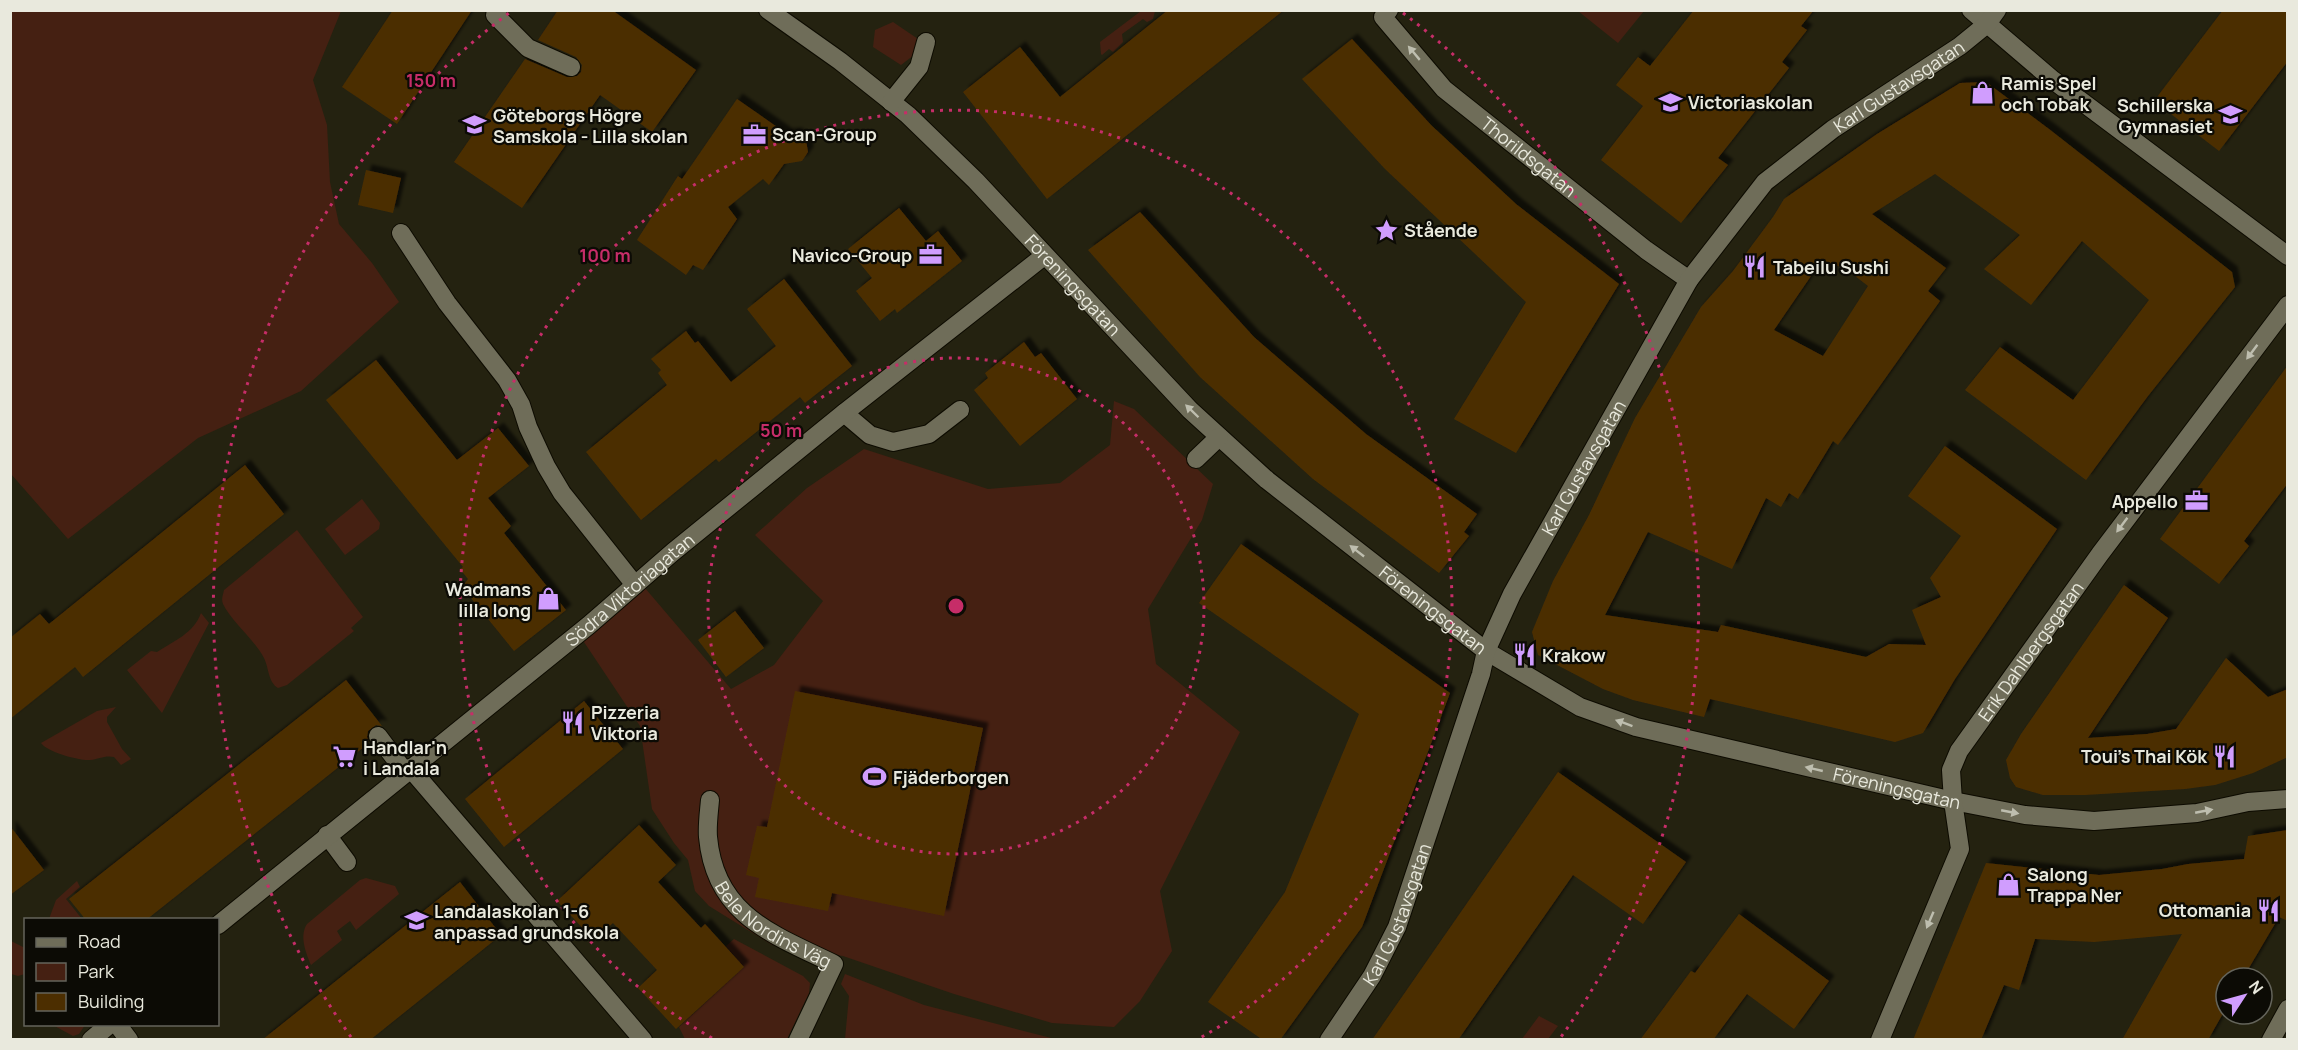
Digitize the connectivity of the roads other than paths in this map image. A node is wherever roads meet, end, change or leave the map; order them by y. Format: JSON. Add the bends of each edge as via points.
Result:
{"nodes":[{"id":1,"x":498,"y":10,"type":"edge"},
{"id":2,"x":768,"y":10,"type":"edge"},
{"id":3,"x":1971,"y":10,"type":"edge"},
{"id":4,"x":1386,"y":14,"type":"edge"},
{"id":5,"x":1992,"y":17,"type":"edge"},
{"id":6,"x":926,"y":42,"type":"dead end"},
{"id":7,"x":571,"y":67,"type":"dead end"},
{"id":8,"x":891,"y":102,"type":"junction"},
{"id":9,"x":401,"y":233,"type":"dead end"},
{"id":10,"x":1044,"y":256,"type":"junction"},
{"id":11,"x":2288,"y":256,"type":"edge"},
{"id":12,"x":1689,"y":280,"type":"junction"},
{"id":13,"x":2288,"y":305,"type":"edge"},
{"id":14,"x":960,"y":410,"type":"dead end"},
{"id":15,"x":844,"y":413,"type":"junction"},
{"id":16,"x":1219,"y":436,"type":"junction"},
{"id":17,"x":1196,"y":459,"type":"dead end"},
{"id":18,"x":635,"y":585,"type":"junction"},
{"id":19,"x":1486,"y":651,"type":"junction"},
{"id":20,"x":378,"y":736,"type":"dead end"},
{"id":21,"x":408,"y":770,"type":"junction"},
{"id":22,"x":2288,"y":799,"type":"edge"},
{"id":23,"x":710,"y":800,"type":"dead end"},
{"id":24,"x":1953,"y":801,"type":"junction"},
{"id":25,"x":327,"y":835,"type":"junction"},
{"id":26,"x":347,"y":862,"type":"dead end"},
{"id":27,"x":219,"y":924,"type":"edge"},
{"id":28,"x":2288,"y":1009,"type":"edge"},
{"id":29,"x":108,"y":1026,"type":"edge"},
{"id":30,"x":118,"y":1026,"type":"edge"},
{"id":31,"x":91,"y":1040,"type":"edge"},
{"id":32,"x":129,"y":1040,"type":"edge"},
{"id":33,"x":643,"y":1040,"type":"edge"},
{"id":34,"x":798,"y":1040,"type":"edge"},
{"id":35,"x":1329,"y":1040,"type":"edge"},
{"id":36,"x":1880,"y":1040,"type":"edge"},
{"id":37,"x":2271,"y":1040,"type":"edge"}],
"edges":[{"from":1,"to":7,"type":"street","via":[[495,15],[528,48]]},
{"from":2,"to":8,"type":"street","name":"Föreningsgatan"},
{"from":3,"to":5,"type":"street"},
{"from":12,"to":4,"type":"street","name":"Thorildsgatan","one_way":true,"via":[[1444,89]]},
{"from":5,"to":11,"type":"street","via":[[2054,80]]},
{"from":5,"to":12,"type":"street","name":"Karl Gustavsgatan","via":[[1960,46],[1833,129],[1766,182]]},
{"from":6,"to":8,"type":"street","via":[[919,67]]},
{"from":8,"to":10,"type":"street","name":"Föreningsgatan","via":[[976,181]]},
{"from":9,"to":18,"type":"street","via":[[447,303],[507,380],[562,493]]},
{"from":10,"to":15,"type":"street","name":"Södra Viktoriagatan"},
{"from":16,"to":10,"type":"street","name":"Föreningsgatan","one_way":true},
{"from":12,"to":19,"type":"street","name":"Karl Gustavsgatan","via":[[1512,594]]},
{"from":13,"to":24,"type":"street","name":"Erik Dahlbergsgatan","one_way":true,"via":[[1971,733],[1951,770]]},
{"from":14,"to":15,"type":"street","via":[[929,434],[893,442],[870,435]]},
{"from":15,"to":18,"type":"street","name":"Södra Viktoriagatan"},
{"from":16,"to":17,"type":"street"},
{"from":19,"to":16,"type":"street","name":"Föreningsgatan","one_way":true,"via":[[1267,480]]},
{"from":18,"to":21,"type":"street","name":"Södra Viktoriagatan"},
{"from":24,"to":19,"type":"street","name":"Föreningsgatan","one_way":true,"via":[[1636,727],[1580,707]]},
{"from":19,"to":35,"type":"street","name":"Karl Gustavsgatan","via":[[1397,927],[1372,976]]},
{"from":20,"to":21,"type":"street"},
{"from":21,"to":25,"type":"street","name":"Södra Viktoriagatan"},
{"from":21,"to":33,"type":"street"},
{"from":24,"to":22,"type":"street","name":"Föreningsgatan","one_way":true,"via":[[2025,815],[2094,821],[2197,813],[2248,802]]},
{"from":23,"to":34,"type":"street","name":"Bele Nordins Väg","via":[[708,836],[718,880],[727,896],[765,931],[834,964]]},
{"from":24,"to":36,"type":"street","name":"Erik Dahlbergsgatan","one_way":true,"via":[[1959,849]]},
{"from":25,"to":26,"type":"street"},
{"from":25,"to":27,"type":"street","name":"Södra Viktoriagatan"},
{"from":28,"to":37,"type":"street"},
{"from":29,"to":31,"type":"street"},
{"from":30,"to":32,"type":"street"}]}
